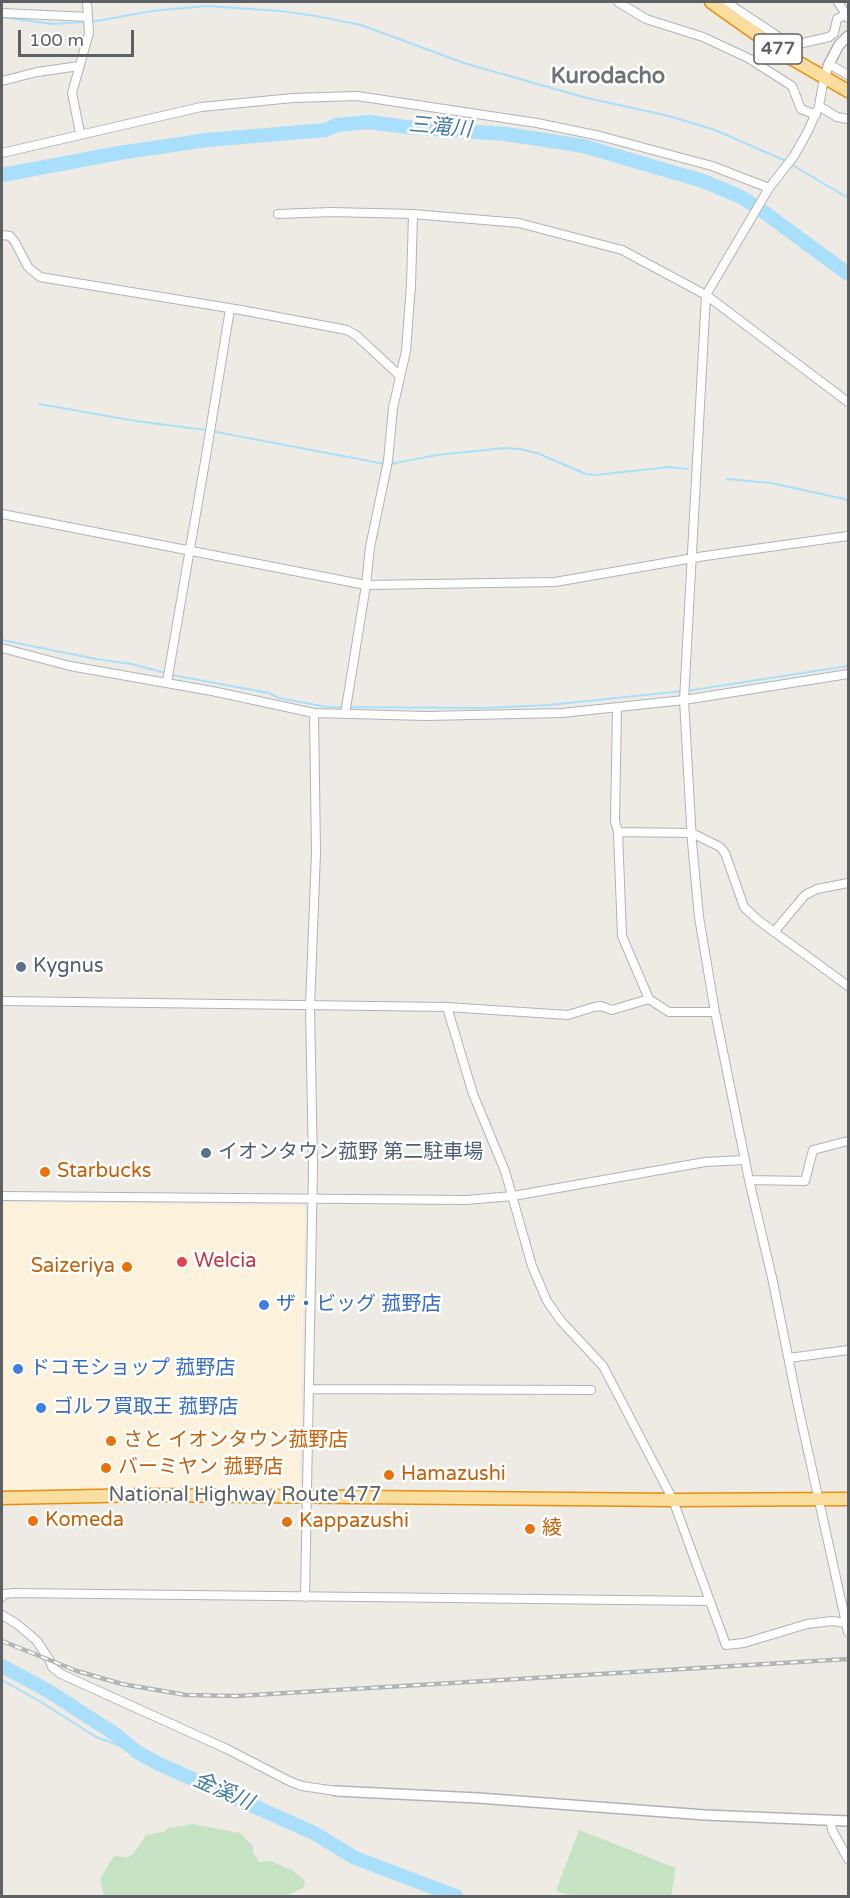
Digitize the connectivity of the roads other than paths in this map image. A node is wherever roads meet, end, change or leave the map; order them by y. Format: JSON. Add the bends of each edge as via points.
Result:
{"nodes":[{"id":1,"x":87,"y":2,"type":"edge"},
{"id":2,"x":618,"y":2,"type":"edge"},
{"id":3,"x":711,"y":2,"type":"edge"},
{"id":4,"x":726,"y":2,"type":"edge"},
{"id":5,"x":838,"y":2,"type":"edge"},
{"id":6,"x":2,"y":14,"type":"edge"},
{"id":7,"x":88,"y":17,"type":"junction"},
{"id":8,"x":847,"y":17,"type":"edge"},
{"id":9,"x":849,"y":36,"type":"edge"},
{"id":10,"x":828,"y":63,"type":"junction"},
{"id":11,"x":79,"y":66,"type":"junction"},
{"id":12,"x":849,"y":75,"type":"edge"},
{"id":13,"x":824,"y":78,"type":"junction"},
{"id":14,"x":2,"y":81,"type":"edge"},
{"id":15,"x":849,"y":91,"type":"edge"},
{"id":16,"x":817,"y":110,"type":"junction"},
{"id":17,"x":849,"y":118,"type":"edge"},
{"id":18,"x":80,"y":133,"type":"junction"},
{"id":19,"x":2,"y":153,"type":"edge"},
{"id":20,"x":769,"y":190,"type":"junction"},
{"id":21,"x":278,"y":214,"type":"dead end"},
{"id":22,"x":413,"y":214,"type":"junction"},
{"id":23,"x":2,"y":235,"type":"edge"},
{"id":24,"x":706,"y":295,"type":"junction"},
{"id":25,"x":230,"y":309,"type":"junction"},
{"id":26,"x":400,"y":375,"type":"junction"},
{"id":27,"x":849,"y":402,"type":"edge"},
{"id":28,"x":2,"y":514,"type":"edge"},
{"id":29,"x":849,"y":536,"type":"edge"},
{"id":30,"x":190,"y":552,"type":"junction"},
{"id":31,"x":691,"y":558,"type":"junction"},
{"id":32,"x":366,"y":585,"type":"junction"},
{"id":33,"x":2,"y":648,"type":"edge"},
{"id":34,"x":849,"y":674,"type":"edge"},
{"id":35,"x":167,"y":680,"type":"junction"},
{"id":36,"x":684,"y":698,"type":"junction"},
{"id":37,"x":617,"y":709,"type":"junction"},
{"id":38,"x":314,"y":713,"type":"junction"},
{"id":39,"x":345,"y":713,"type":"junction"},
{"id":40,"x":618,"y":832,"type":"junction"},
{"id":41,"x":692,"y":833,"type":"junction"},
{"id":42,"x":849,"y":883,"type":"edge"},
{"id":43,"x":774,"y":932,"type":"junction"},
{"id":44,"x":849,"y":986,"type":"edge"},
{"id":45,"x":649,"y":999,"type":"junction"},
{"id":46,"x":2,"y":1002,"type":"edge"},
{"id":47,"x":310,"y":1006,"type":"junction"},
{"id":48,"x":447,"y":1007,"type":"junction"},
{"id":49,"x":715,"y":1012,"type":"junction"},
{"id":50,"x":849,"y":1141,"type":"edge"},
{"id":51,"x":744,"y":1160,"type":"junction"},
{"id":52,"x":749,"y":1180,"type":"junction"},
{"id":53,"x":513,"y":1196,"type":"junction"},
{"id":54,"x":2,"y":1197,"type":"edge"},
{"id":55,"x":311,"y":1200,"type":"junction"},
{"id":56,"x":849,"y":1350,"type":"edge"},
{"id":57,"x":789,"y":1358,"type":"junction"},
{"id":58,"x":309,"y":1389,"type":"junction"},
{"id":59,"x":591,"y":1390,"type":"dead end"},
{"id":60,"x":306,"y":1496,"type":"junction"},
{"id":61,"x":2,"y":1498,"type":"edge"},
{"id":62,"x":820,"y":1499,"type":"junction"},
{"id":63,"x":849,"y":1499,"type":"edge"},
{"id":64,"x":673,"y":1500,"type":"junction"},
{"id":65,"x":2,"y":1597,"type":"edge"},
{"id":66,"x":305,"y":1597,"type":"junction"},
{"id":67,"x":709,"y":1601,"type":"junction"},
{"id":68,"x":2,"y":1615,"type":"edge"},
{"id":69,"x":848,"y":1628,"type":"edge"},
{"id":70,"x":336,"y":1791,"type":"joint"},
{"id":71,"x":831,"y":1821,"type":"junction"},
{"id":72,"x":849,"y":1821,"type":"edge"},
{"id":73,"x":849,"y":1859,"type":"edge"}],
"edges":[{"from":1,"to":7,"type":"street"},
{"from":2,"to":16,"type":"street","via":[[646,19],[748,58],[792,86],[801,109]]},
{"from":3,"to":13,"type":"highway","number":"477"},
{"from":4,"to":8,"type":"street","via":[[785,41],[798,44],[829,37],[837,20]]},
{"from":5,"to":8,"type":"street"},
{"from":6,"to":7,"type":"street"},
{"from":7,"to":11,"type":"street","via":[[89,33]]},
{"from":9,"to":10,"type":"street"},
{"from":10,"to":12,"type":"street"},
{"from":10,"to":13,"type":"street"},
{"from":11,"to":14,"type":"street"},
{"from":11,"to":18,"type":"street","via":[[72,93]]},
{"from":13,"to":15,"type":"highway","number":"477"},
{"from":13,"to":16,"type":"street"},
{"from":16,"to":17,"type":"street"},
{"from":16,"to":20,"type":"street","via":[[794,156]]},
{"from":18,"to":19,"type":"street"},
{"from":18,"to":20,"type":"street","via":[[210,105],[357,96],[600,136],[712,166]]},
{"from":20,"to":24,"type":"street"},
{"from":21,"to":22,"type":"street"},
{"from":22,"to":24,"type":"street","via":[[519,223],[622,250]]},
{"from":22,"to":26,"type":"street","via":[[408,334]]},
{"from":23,"to":25,"type":"street","via":[[10,236],[27,267],[40,277]]},
{"from":24,"to":27,"type":"street"},
{"from":24,"to":31,"type":"street"},
{"from":25,"to":26,"type":"street","via":[[347,330]]},
{"from":25,"to":30,"type":"street"},
{"from":26,"to":32,"type":"street"},
{"from":28,"to":30,"type":"street"},
{"from":29,"to":31,"type":"street"},
{"from":30,"to":32,"type":"street"},
{"from":30,"to":35,"type":"street"},
{"from":31,"to":32,"type":"street","via":[[555,582]]},
{"from":31,"to":36,"type":"street"},
{"from":32,"to":39,"type":"street"},
{"from":33,"to":35,"type":"street","via":[[70,666]]},
{"from":34,"to":36,"type":"street"},
{"from":35,"to":38,"type":"street"},
{"from":36,"to":37,"type":"street"},
{"from":36,"to":41,"type":"street"},
{"from":37,"to":39,"type":"street","via":[[502,716]]},
{"from":37,"to":40,"type":"street"},
{"from":38,"to":39,"type":"street"},
{"from":38,"to":47,"type":"street","via":[[316,853]]},
{"from":40,"to":41,"type":"street"},
{"from":40,"to":45,"type":"street","via":[[622,936]]},
{"from":41,"to":43,"type":"street","via":[[725,853],[744,907]]},
{"from":41,"to":49,"type":"street","via":[[699,917]]},
{"from":42,"to":43,"type":"street","via":[[805,895]]},
{"from":43,"to":44,"type":"street"},
{"from":45,"to":48,"type":"street","via":[[612,1010],[594,1006],[568,1015]]},
{"from":45,"to":49,"type":"street","via":[[669,1012]]},
{"from":46,"to":47,"type":"street"},
{"from":47,"to":48,"type":"street"},
{"from":47,"to":55,"type":"street"},
{"from":48,"to":53,"type":"street","via":[[473,1094]]},
{"from":49,"to":51,"type":"street"},
{"from":50,"to":52,"type":"street","via":[[813,1150],[805,1180]]},
{"from":51,"to":52,"type":"street"},
{"from":51,"to":53,"type":"street","via":[[705,1162]]},
{"from":52,"to":57,"type":"street"},
{"from":53,"to":55,"type":"street","via":[[466,1200]]},
{"from":53,"to":64,"type":"street","via":[[532,1266],[547,1301],[561,1322],[603,1366]]},
{"from":54,"to":55,"type":"street"},
{"from":55,"to":58,"type":"street"},
{"from":56,"to":57,"type":"street"},
{"from":57,"to":62,"type":"street"},
{"from":58,"to":59,"type":"street"},
{"from":58,"to":60,"type":"street"},
{"from":60,"to":61,"type":"highway","name":"National Highway Route 477"},
{"from":60,"to":64,"type":"highway","name":"National Highway Route 477"},
{"from":60,"to":66,"type":"street"},
{"from":62,"to":63,"type":"highway","name":"National Highway Route 477"},
{"from":62,"to":64,"type":"highway","name":"National Highway Route 477"},
{"from":62,"to":69,"type":"street"},
{"from":64,"to":67,"type":"street"},
{"from":65,"to":66,"type":"street","via":[[13,1593]]},
{"from":66,"to":67,"type":"street"},
{"from":67,"to":69,"type":"street","via":[[726,1645],[807,1624],[832,1621]]},
{"from":68,"to":70,"type":"street","via":[[37,1641],[52,1667],[61,1674],[291,1782]]},
{"from":70,"to":71,"type":"street"},
{"from":71,"to":72,"type":"street"},
{"from":71,"to":73,"type":"street"}]}
